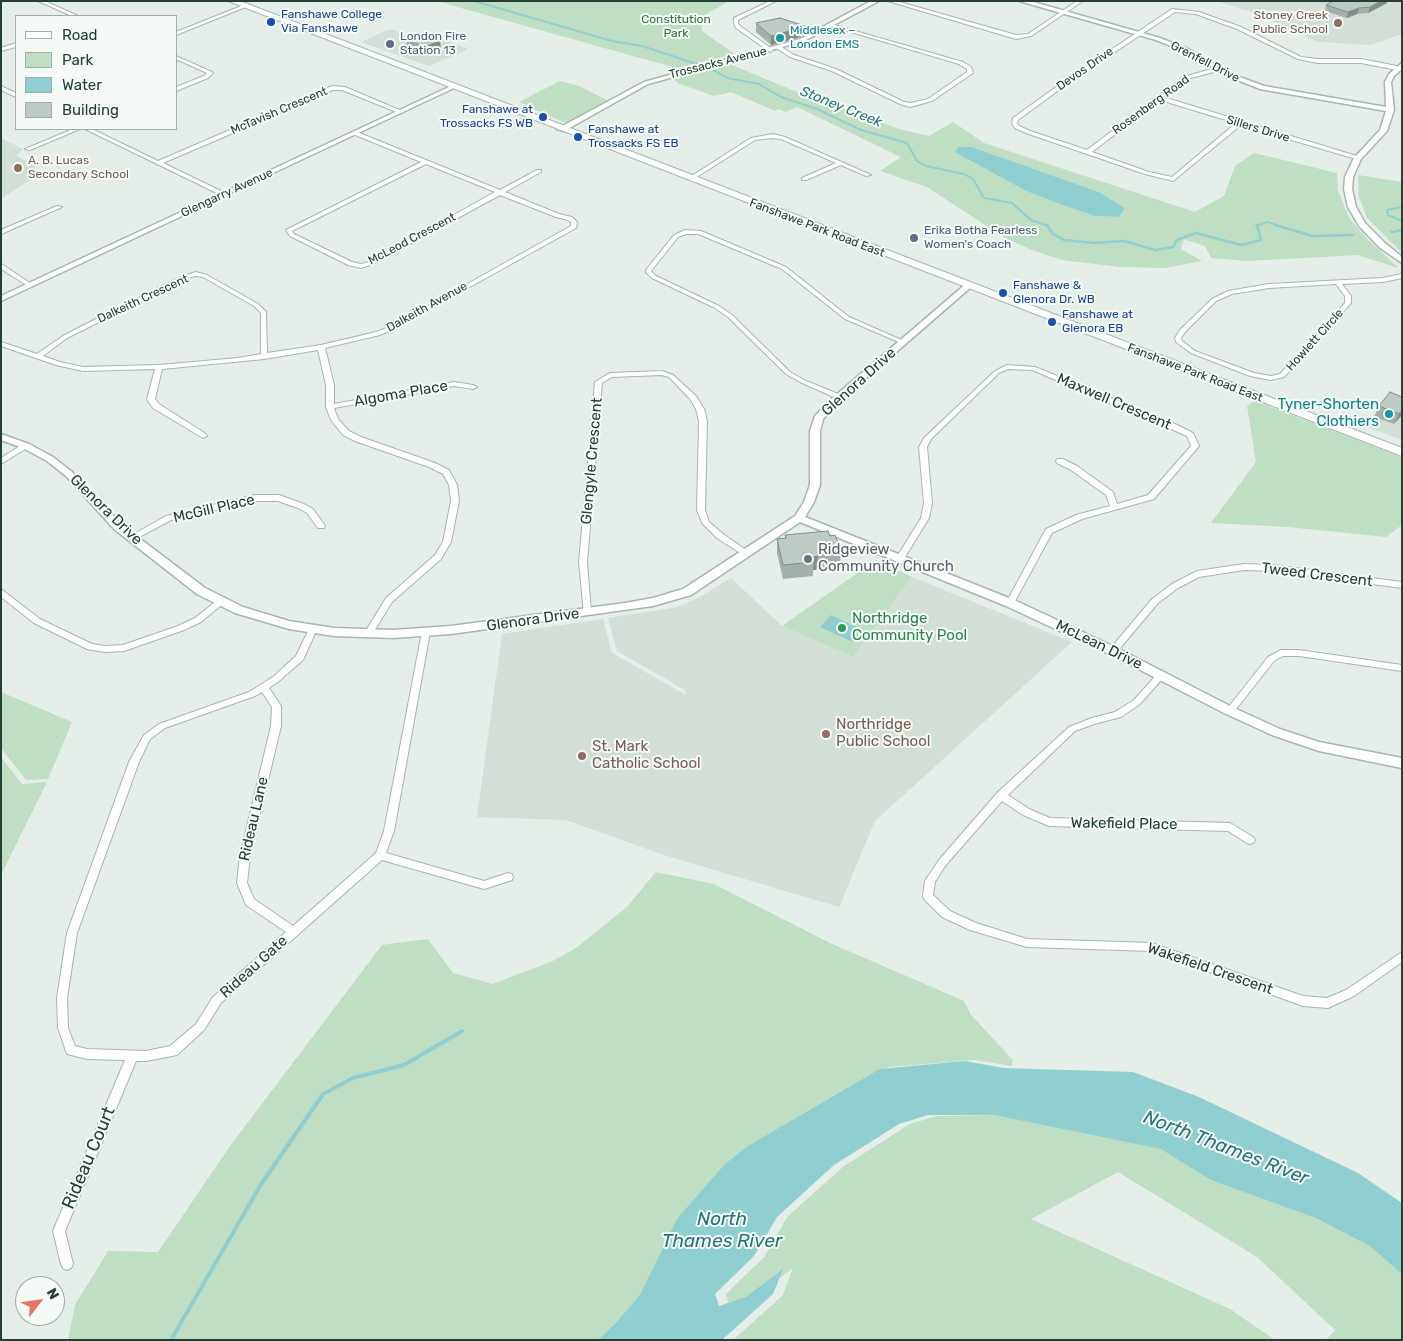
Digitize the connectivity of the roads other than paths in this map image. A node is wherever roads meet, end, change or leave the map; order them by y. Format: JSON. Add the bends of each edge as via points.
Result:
{"nodes":[{"id":1,"x":40,"y":1,"type":"edge"},
{"id":2,"x":232,"y":1,"type":"edge"},
{"id":3,"x":774,"y":1,"type":"edge"},
{"id":4,"x":876,"y":1,"type":"edge"},
{"id":5,"x":890,"y":1,"type":"edge"},
{"id":6,"x":1022,"y":1,"type":"edge"},
{"id":7,"x":1081,"y":1,"type":"edge"},
{"id":8,"x":246,"y":6,"type":"junction"},
{"id":9,"x":1064,"y":13,"type":"junction"},
{"id":10,"x":74,"y":15,"type":"edge"},
{"id":11,"x":833,"y":25,"type":"junction"},
{"id":12,"x":178,"y":33,"type":"edge"},
{"id":13,"x":1137,"y":33,"type":"junction"},
{"id":14,"x":15,"y":44,"type":"edge"},
{"id":15,"x":778,"y":48,"type":"junction"},
{"id":16,"x":1,"y":50,"type":"edge"},
{"id":17,"x":770,"y":50,"type":"junction"},
{"id":18,"x":178,"y":58,"type":"edge"},
{"id":19,"x":1401,"y":67,"type":"edge"},
{"id":20,"x":1219,"y":69,"type":"junction"},
{"id":21,"x":453,"y":87,"type":"junction"},
{"id":22,"x":1,"y":88,"type":"edge"},
{"id":23,"x":178,"y":88,"type":"edge"},
{"id":24,"x":15,"y":95,"type":"edge"},
{"id":25,"x":1159,"y":98,"type":"junction"},
{"id":26,"x":1390,"y":110,"type":"junction"},
{"id":27,"x":401,"y":112,"type":"junction"},
{"id":28,"x":1240,"y":123,"type":"junction"},
{"id":29,"x":561,"y":129,"type":"junction"},
{"id":30,"x":75,"y":130,"type":"edge"},
{"id":31,"x":90,"y":130,"type":"edge"},
{"id":32,"x":355,"y":133,"type":"junction"},
{"id":33,"x":28,"y":149,"type":"dead end"},
{"id":34,"x":1088,"y":152,"type":"junction"},
{"id":35,"x":1358,"y":158,"type":"junction"},
{"id":36,"x":426,"y":162,"type":"junction"},
{"id":37,"x":158,"y":163,"type":"junction"},
{"id":38,"x":841,"y":163,"type":"junction"},
{"id":39,"x":539,"y":171,"type":"dead end"},
{"id":40,"x":868,"y":175,"type":"dead end"},
{"id":41,"x":690,"y":179,"type":"junction"},
{"id":42,"x":804,"y":180,"type":"dead end"},
{"id":43,"x":500,"y":192,"type":"junction"},
{"id":44,"x":223,"y":194,"type":"junction"},
{"id":45,"x":59,"y":208,"type":"dead end"},
{"id":46,"x":1,"y":232,"type":"edge"},
{"id":47,"x":1402,"y":261,"type":"edge"},
{"id":48,"x":1,"y":266,"type":"edge"},
{"id":49,"x":1402,"y":276,"type":"edge"},
{"id":50,"x":1338,"y":282,"type":"junction"},
{"id":51,"x":30,"y":285,"type":"junction"},
{"id":52,"x":968,"y":286,"type":"junction"},
{"id":53,"x":1,"y":298,"type":"edge"},
{"id":54,"x":903,"y":342,"type":"junction"},
{"id":55,"x":1,"y":344,"type":"edge"},
{"id":56,"x":321,"y":347,"type":"junction"},
{"id":57,"x":37,"y":357,"type":"junction"},
{"id":58,"x":264,"y":357,"type":"junction"},
{"id":59,"x":159,"y":367,"type":"junction"},
{"id":60,"x":473,"y":387,"type":"dead end"},
{"id":61,"x":839,"y":396,"type":"junction"},
{"id":62,"x":330,"y":407,"type":"junction"},
{"id":63,"x":203,"y":436,"type":"dead end"},
{"id":64,"x":1,"y":437,"type":"edge"},
{"id":65,"x":26,"y":446,"type":"junction"},
{"id":66,"x":1402,"y":452,"type":"edge"},
{"id":67,"x":1060,"y":461,"type":"dead end"},
{"id":68,"x":1,"y":462,"type":"edge"},
{"id":69,"x":1114,"y":508,"type":"junction"},
{"id":70,"x":798,"y":518,"type":"junction"},
{"id":71,"x":321,"y":526,"type":"dead end"},
{"id":72,"x":131,"y":538,"type":"junction"},
{"id":73,"x":745,"y":552,"type":"junction"},
{"id":74,"x":899,"y":560,"type":"junction"},
{"id":75,"x":1402,"y":585,"type":"edge"},
{"id":76,"x":1,"y":592,"type":"edge"},
{"id":77,"x":222,"y":601,"type":"junction"},
{"id":78,"x":1010,"y":603,"type":"junction"},
{"id":79,"x":587,"y":612,"type":"junction"},
{"id":80,"x":313,"y":629,"type":"junction"},
{"id":81,"x":426,"y":632,"type":"junction"},
{"id":82,"x":368,"y":634,"type":"junction"},
{"id":83,"x":1113,"y":651,"type":"junction"},
{"id":84,"x":1402,"y":668,"type":"edge"},
{"id":85,"x":1161,"y":675,"type":"junction"},
{"id":86,"x":263,"y":687,"type":"junction"},
{"id":87,"x":1230,"y":711,"type":"junction"},
{"id":88,"x":1402,"y":764,"type":"edge"},
{"id":89,"x":1001,"y":795,"type":"junction"},
{"id":90,"x":1250,"y":840,"type":"dead end"},
{"id":91,"x":380,"y":855,"type":"junction"},
{"id":92,"x":508,"y":877,"type":"dead end"},
{"id":93,"x":294,"y":931,"type":"junction"},
{"id":94,"x":1402,"y":956,"type":"edge"},
{"id":95,"x":133,"y":1055,"type":"junction"},
{"id":96,"x":67,"y":1264,"type":"dead end"}],
"edges":[{"from":1,"to":10,"type":"street"},
{"from":2,"to":8,"type":"main road","name":"Fanshawe Park Road East"},
{"from":3,"to":17,"type":"street","via":[[736,19],[738,27]]},
{"from":4,"to":11,"type":"street","name":"Trossacks Avenue"},
{"from":5,"to":9,"type":"street","via":[[1016,37],[1029,36]]},
{"from":6,"to":9,"type":"street","name":"Grenfell Drive"},
{"from":7,"to":9,"type":"street"},
{"from":8,"to":12,"type":"street"},
{"from":8,"to":21,"type":"main road","name":"Fanshawe Park Road East"},
{"from":9,"to":13,"type":"street","name":"Grenfell Drive"},
{"from":11,"to":15,"type":"street","name":"Trossacks Avenue"},
{"from":11,"to":15,"type":"street","via":[[961,64],[969,68],[970,73],[930,100],[910,105]]},
{"from":13,"to":19,"type":"street","name":"Devos Drive","via":[[1168,12],[1186,10],[1238,28],[1300,58]]},
{"from":13,"to":20,"type":"street","name":"Grenfell Drive","via":[[1179,47]]},
{"from":13,"to":34,"type":"street","name":"Devos Drive","via":[[1015,119],[1014,123],[1022,130]]},
{"from":14,"to":16,"type":"street"},
{"from":15,"to":17,"type":"street","name":"Trossacks Avenue"},
{"from":17,"to":29,"type":"street","name":"Trossacks Avenue","via":[[646,83]]},
{"from":18,"to":23,"type":"street","via":[[210,73]]},
{"from":19,"to":26,"type":"street","via":[[1390,75],[1388,82]]},
{"from":20,"to":25,"type":"street","name":"Rosenberg Road","via":[[1185,78]]},
{"from":20,"to":26,"type":"street","name":"Grenfell Drive","via":[[1262,88]]},
{"from":21,"to":27,"type":"street","name":"Glengarry Avenue"},
{"from":21,"to":29,"type":"main road","name":"Fanshawe Park Road East"},
{"from":22,"to":24,"type":"street"},
{"from":25,"to":28,"type":"street","name":"Sillers Drive"},
{"from":25,"to":34,"type":"street","name":"Rosenberg Road"},
{"from":26,"to":35,"type":"street","via":[[1383,131]]},
{"from":27,"to":32,"type":"street","name":"Glengarry Avenue"},
{"from":27,"to":37,"type":"street","name":"McTavish Crescent","via":[[343,88],[332,88]]},
{"from":28,"to":34,"type":"street","name":"Devos Drive","via":[[1172,179]]},
{"from":28,"to":35,"type":"street","name":"Sillers Drive"},
{"from":29,"to":41,"type":"main road","name":"Fanshawe Park Road East"},
{"from":30,"to":33,"type":"street"},
{"from":31,"to":37,"type":"street"},
{"from":32,"to":36,"type":"street","name":"Dalkeith Avenue"},
{"from":32,"to":44,"type":"street","name":"Glengarry Avenue"},
{"from":35,"to":47,"type":"street","via":[[1349,177],[1352,207],[1362,224]]},
{"from":36,"to":43,"type":"street","name":"Dalkeith Avenue"},
{"from":36,"to":43,"type":"street","name":"McLeod Crescent","via":[[289,230],[292,235],[350,264],[361,266],[371,264]]},
{"from":37,"to":44,"type":"street"},
{"from":38,"to":40,"type":"street"},
{"from":38,"to":41,"type":"street","via":[[783,138],[761,137]]},
{"from":38,"to":42,"type":"street"},
{"from":39,"to":43,"type":"street","name":"McLeod Crescent"},
{"from":41,"to":52,"type":"main road","name":"Fanshawe Park Road East"},
{"from":43,"to":56,"type":"street","name":"Dalkeith Avenue","via":[[570,218],[574,227],[378,334]]},
{"from":44,"to":51,"type":"street","name":"Glengarry Avenue"},
{"from":45,"to":46,"type":"street"},
{"from":48,"to":51,"type":"street"},
{"from":49,"to":50,"type":"street","name":"Howlett Circle"},
{"from":50,"to":50,"type":"street","name":"Howlett Circle","via":[[1348,296],[1348,303],[1282,376],[1252,375],[1192,352],[1179,342],[1182,331],[1214,300],[1226,293]]},
{"from":51,"to":53,"type":"street","name":"Glengarry Avenue"},
{"from":52,"to":54,"type":"street","name":"Glenora Drive"},
{"from":52,"to":66,"type":"main road","name":"Fanshawe Park Road East"},
{"from":54,"to":61,"type":"street","name":"Glenora Drive"},
{"from":54,"to":61,"type":"street","via":[[846,318],[784,268],[698,232],[676,236],[648,271],[654,277],[717,307],[788,373]]},
{"from":55,"to":57,"type":"street","name":"Dalkeith Avenue"},
{"from":56,"to":58,"type":"street","name":"Dalkeith Avenue"},
{"from":56,"to":62,"type":"street","via":[[330,384]]},
{"from":57,"to":58,"type":"street","name":"Dalkeith Crescent","via":[[65,337],[196,274],[256,305],[264,313]]},
{"from":57,"to":59,"type":"street","name":"Dalkeith Avenue","via":[[83,369]]},
{"from":58,"to":59,"type":"street","name":"Dalkeith Avenue"},
{"from":59,"to":63,"type":"street","via":[[151,399],[156,406]]},
{"from":60,"to":62,"type":"street","name":"Algoma Place","via":[[454,384]]},
{"from":61,"to":70,"type":"street","name":"Glenora Drive","via":[[818,418],[815,485]]},
{"from":62,"to":82,"type":"street","via":[[335,420],[346,433],[432,465],[446,472],[454,485],[455,501],[447,542],[438,557],[389,600]]},
{"from":64,"to":65,"type":"street","name":"Glenora Drive"},
{"from":65,"to":68,"type":"street"},
{"from":65,"to":72,"type":"street","name":"Glenora Drive","via":[[69,474]]},
{"from":67,"to":69,"type":"street","via":[[1110,494]]},
{"from":69,"to":74,"type":"street","name":"Maxwell Crescent","via":[[1151,497],[1195,446],[1190,435],[1033,368],[1007,367],[997,372],[928,438],[923,447],[928,503],[925,518]]},
{"from":69,"to":78,"type":"street","name":"Maxwell Crescent","via":[[1079,517],[1049,531]]},
{"from":70,"to":73,"type":"street","name":"Glenora Drive"},
{"from":70,"to":74,"type":"street","name":"McLean Drive"},
{"from":71,"to":72,"type":"street","name":"McGill Place","via":[[310,511],[301,506],[279,498],[255,498],[169,518]]},
{"from":72,"to":77,"type":"street","name":"Glenora Drive","via":[[201,591]]},
{"from":73,"to":79,"type":"street","name":"Glenora Drive","via":[[687,592],[653,602]]},
{"from":73,"to":79,"type":"street","name":"Glengyle Crescent","via":[[706,523],[701,510],[703,420],[693,398],[671,376],[662,373],[610,375],[599,382],[583,562]]},
{"from":74,"to":78,"type":"street","name":"McLean Drive"},
{"from":75,"to":83,"type":"street","name":"Tweed Crescent","via":[[1273,568],[1244,567],[1197,574],[1155,601]]},
{"from":76,"to":77,"type":"street","via":[[37,621],[90,647],[105,649],[124,648],[180,628],[198,620]]},
{"from":77,"to":80,"type":"street","name":"Glenora Drive","via":[[239,610]]},
{"from":78,"to":83,"type":"street","name":"McLean Drive"},
{"from":79,"to":81,"type":"street","name":"Glenora Drive"},
{"from":80,"to":82,"type":"street","name":"Glenora Drive"},
{"from":80,"to":86,"type":"street","name":"Rideau Gate","via":[[300,658],[276,680]]},
{"from":81,"to":82,"type":"street","name":"Glenora Drive"},
{"from":81,"to":91,"type":"street","name":"Rideau Gate","via":[[389,832]]},
{"from":83,"to":85,"type":"street","name":"McLean Drive"},
{"from":84,"to":87,"type":"street","via":[[1298,653],[1281,654],[1271,659]]},
{"from":85,"to":87,"type":"street","name":"McLean Drive"},
{"from":85,"to":89,"type":"street","name":"Wakefield Crescent","via":[[1137,702],[1118,715],[1072,729]]},
{"from":86,"to":93,"type":"street","name":"Rideau Lane","via":[[277,706],[276,726],[245,856],[242,883],[250,902]]},
{"from":86,"to":95,"type":"street","name":"Rideau Gate","via":[[252,694],[162,726],[147,737],[134,762],[72,933],[62,998],[63,1028],[71,1050],[87,1054]]},
{"from":87,"to":88,"type":"street","name":"McLean Drive","via":[[1276,732],[1319,746]]},
{"from":89,"to":90,"type":"street","name":"Wakefield Place","via":[[1026,812],[1049,822],[1230,827]]},
{"from":89,"to":94,"type":"street","name":"Wakefield Crescent","via":[[930,881],[928,896],[946,914],[974,927],[1027,943],[1152,947],[1303,1001],[1328,1003],[1350,993]]},
{"from":91,"to":92,"type":"street","via":[[484,885]]},
{"from":91,"to":93,"type":"street","name":"Rideau Gate"},
{"from":93,"to":95,"type":"street","name":"Rideau Gate","via":[[217,1000],[200,1027],[173,1051]]},
{"from":95,"to":96,"type":"street","name":"Rideau Court","via":[[60,1231]]}]}
